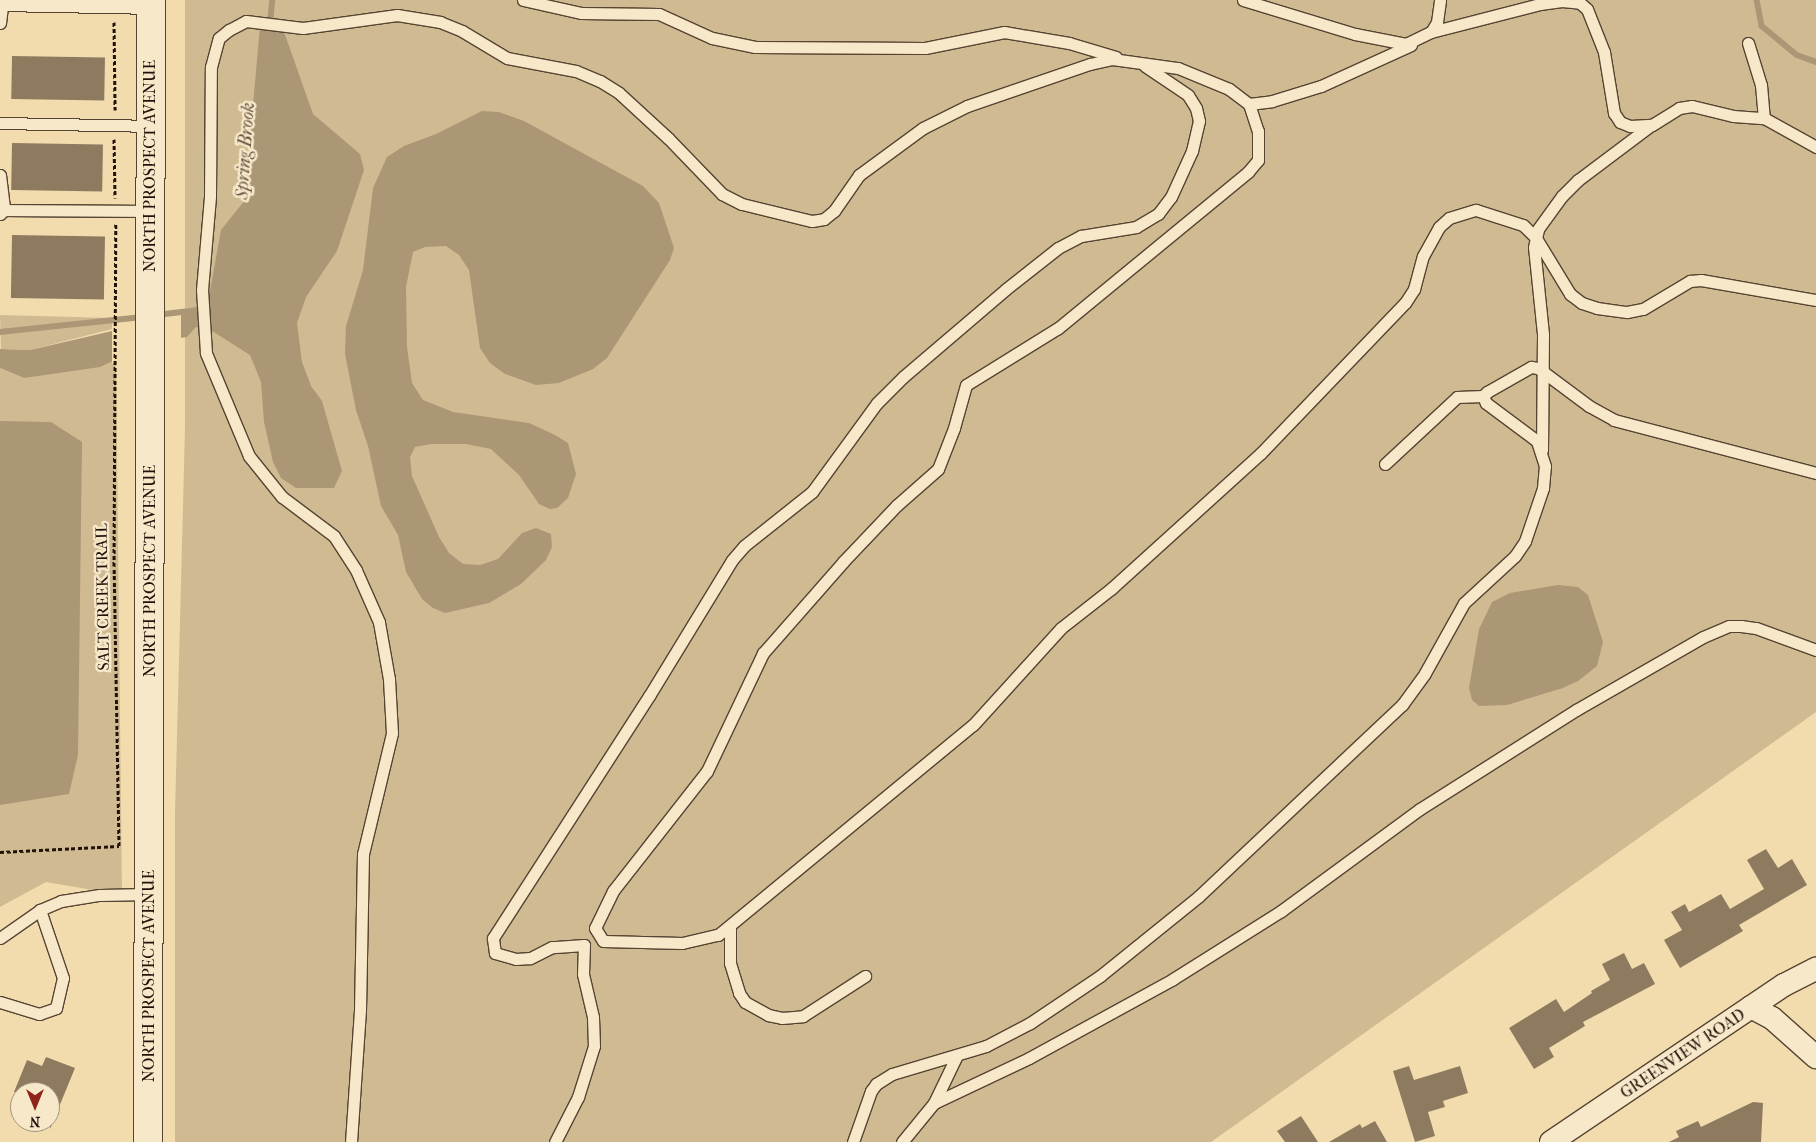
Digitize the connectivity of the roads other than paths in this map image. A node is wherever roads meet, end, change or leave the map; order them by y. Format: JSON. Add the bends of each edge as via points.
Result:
{"nodes":[{"id":1,"x":1,"y":0,"type":"edge"},
{"id":2,"x":21,"y":0,"type":"edge"},
{"id":3,"x":523,"y":0,"type":"edge"},
{"id":4,"x":1242,"y":0,"type":"edge"},
{"id":5,"x":1440,"y":0,"type":"edge"},
{"id":6,"x":151,"y":1,"type":"edge"},
{"id":7,"x":0,"y":23,"type":"edge"},
{"id":8,"x":1431,"y":32,"type":"junction"},
{"id":9,"x":1415,"y":42,"type":"junction"},
{"id":10,"x":1748,"y":43,"type":"dead end"},
{"id":11,"x":1130,"y":62,"type":"junction"},
{"id":12,"x":1249,"y":104,"type":"junction"},
{"id":13,"x":1764,"y":118,"type":"junction"},
{"id":14,"x":0,"y":123,"type":"edge"},
{"id":15,"x":1652,"y":124,"type":"junction"},
{"id":16,"x":151,"y":126,"type":"junction"},
{"id":17,"x":1816,"y":147,"type":"edge"},
{"id":18,"x":0,"y":176,"type":"edge"},
{"id":19,"x":151,"y":211,"type":"junction"},
{"id":20,"x":2,"y":212,"type":"edge"},
{"id":21,"x":1536,"y":238,"type":"junction"},
{"id":22,"x":1816,"y":300,"type":"edge"},
{"id":23,"x":1542,"y":370,"type":"junction"},
{"id":24,"x":1483,"y":396,"type":"junction"},
{"id":25,"x":1542,"y":453,"type":"junction"},
{"id":26,"x":1385,"y":464,"type":"dead end"},
{"id":27,"x":1816,"y":474,"type":"edge"},
{"id":28,"x":1816,"y":650,"type":"edge"},
{"id":29,"x":149,"y":894,"type":"junction"},
{"id":30,"x":40,"y":910,"type":"junction"},
{"id":31,"x":730,"y":927,"type":"junction"},
{"id":32,"x":597,"y":935,"type":"junction"},
{"id":33,"x":0,"y":938,"type":"edge"},
{"id":34,"x":584,"y":945,"type":"junction"},
{"id":35,"x":1816,"y":968,"type":"edge"},
{"id":36,"x":865,"y":976,"type":"dead end"},
{"id":37,"x":0,"y":1002,"type":"edge"},
{"id":38,"x":1752,"y":1007,"type":"junction"},
{"id":39,"x":956,"y":1057,"type":"junction"},
{"id":40,"x":1816,"y":1057,"type":"edge"},
{"id":41,"x":934,"y":1103,"type":"junction"},
{"id":42,"x":148,"y":1142,"type":"edge"},
{"id":43,"x":351,"y":1142,"type":"edge"},
{"id":44,"x":554,"y":1142,"type":"edge"},
{"id":45,"x":853,"y":1142,"type":"edge"},
{"id":46,"x":902,"y":1142,"type":"edge"},
{"id":47,"x":1551,"y":1142,"type":"edge"}],
"edges":[{"from":1,"to":2,"type":"street"},
{"from":1,"to":7,"type":"lane"},
{"from":2,"to":6,"type":"street"},
{"from":3,"to":11,"type":"lane","via":[[580,13],[659,14],[712,38],[755,47],[925,48],[1004,32],[1069,42]]},
{"from":4,"to":9,"type":"lane","via":[[1355,34],[1406,44]]},
{"from":5,"to":8,"type":"lane","via":[[1437,22]]},
{"from":6,"to":16,"type":"main road","name":"NORTH PROSPECT AVENUE"},
{"from":8,"to":9,"type":"lane"},
{"from":8,"to":15,"type":"lane","via":[[1540,4],[1580,3],[1587,9],[1604,52],[1614,113],[1620,122],[1630,126]]},
{"from":9,"to":12,"type":"lane","via":[[1321,86],[1272,101]]},
{"from":10,"to":13,"type":"lane","via":[[1761,85]]},
{"from":11,"to":12,"type":"lane","via":[[1178,68],[1229,89]]},
{"from":11,"to":34,"type":"lane","via":[[1149,67],[1166,78],[1188,95],[1196,108],[1198,136],[1171,197],[1158,214],[1136,227],[1080,236],[1058,248],[1006,289],[903,377],[877,403],[812,492],[754,537],[732,560],[649,696],[493,938],[495,953],[516,958],[530,958],[552,947]]},
{"from":11,"to":43,"type":"lane","via":[[1112,60],[1090,64],[967,106],[923,128],[891,150],[859,175],[834,211],[824,219],[812,221],[742,204],[722,194],[668,138],[619,93],[600,81],[562,68],[507,58],[440,22],[397,15],[303,28],[246,21],[219,38],[211,67],[210,196],[202,290],[206,353],[249,456],[282,497],[334,536],[356,570],[379,622],[389,679],[392,733],[363,854],[360,1010]]},
{"from":12,"to":32,"type":"lane","via":[[1258,131],[1258,160],[1248,172],[1058,328],[966,385],[938,470],[897,505],[763,653],[707,770],[648,849],[622,876],[598,920]]},
{"from":13,"to":15,"type":"lane","via":[[1733,116],[1692,106],[1679,108]]},
{"from":13,"to":17,"type":"lane"},
{"from":14,"to":16,"type":"lane"},
{"from":15,"to":21,"type":"lane","via":[[1578,180],[1548,213]]},
{"from":16,"to":19,"type":"main road","name":"NORTH PROSPECT AVENUE"},
{"from":18,"to":20,"type":"lane"},
{"from":19,"to":20,"type":"lane"},
{"from":19,"to":29,"type":"main road","name":"NORTH PROSPECT AVENUE"},
{"from":21,"to":22,"type":"lane","via":[[1570,294],[1582,303],[1613,312],[1643,309],[1690,282],[1700,280]]},
{"from":21,"to":23,"type":"lane"},
{"from":21,"to":31,"type":"lane","via":[[1523,225],[1498,214],[1476,210],[1449,218],[1439,227],[1423,256],[1414,288],[1405,303],[1278,436],[1112,588],[1061,628],[972,725]]},
{"from":23,"to":24,"type":"lane","via":[[1531,367]]},
{"from":23,"to":25,"type":"lane"},
{"from":23,"to":27,"type":"lane","via":[[1589,406],[1614,420]]},
{"from":24,"to":25,"type":"lane","via":[[1486,402],[1537,441]]},
{"from":24,"to":26,"type":"lane","via":[[1458,397]]},
{"from":25,"to":39,"type":"lane","via":[[1543,488],[1525,541],[1515,556],[1464,603],[1425,672],[1389,719],[1147,940],[1030,1023],[986,1046]]},
{"from":28,"to":41,"type":"lane","via":[[1756,628],[1741,626],[1729,626],[1703,637],[1576,710],[1420,809],[1281,912],[1180,975],[1037,1053]]},
{"from":29,"to":30,"type":"lane","via":[[81,896]]},
{"from":29,"to":42,"type":"main road","name":"NORTH PROSPECT AVENUE"},
{"from":30,"to":33,"type":"lane"},
{"from":30,"to":37,"type":"lane","via":[[63,978],[56,1008],[39,1014]]},
{"from":31,"to":32,"type":"lane","via":[[718,935],[682,943],[603,941]]},
{"from":31,"to":36,"type":"lane","via":[[730,963],[738,992],[746,1002],[768,1015],[782,1018],[803,1016]]},
{"from":32,"to":34,"type":"lane"},
{"from":34,"to":44,"type":"lane","via":[[583,974],[593,1018],[594,1046],[578,1097]]},
{"from":35,"to":38,"type":"street","name":"GREENVIEW ROAD","via":[[1784,984]]},
{"from":38,"to":40,"type":"street","via":[[1772,1018]]},
{"from":38,"to":47,"type":"street","name":"GREENVIEW ROAD"},
{"from":39,"to":41,"type":"lane"},
{"from":39,"to":45,"type":"lane","via":[[892,1074],[876,1084]]},
{"from":41,"to":46,"type":"lane"}]}
